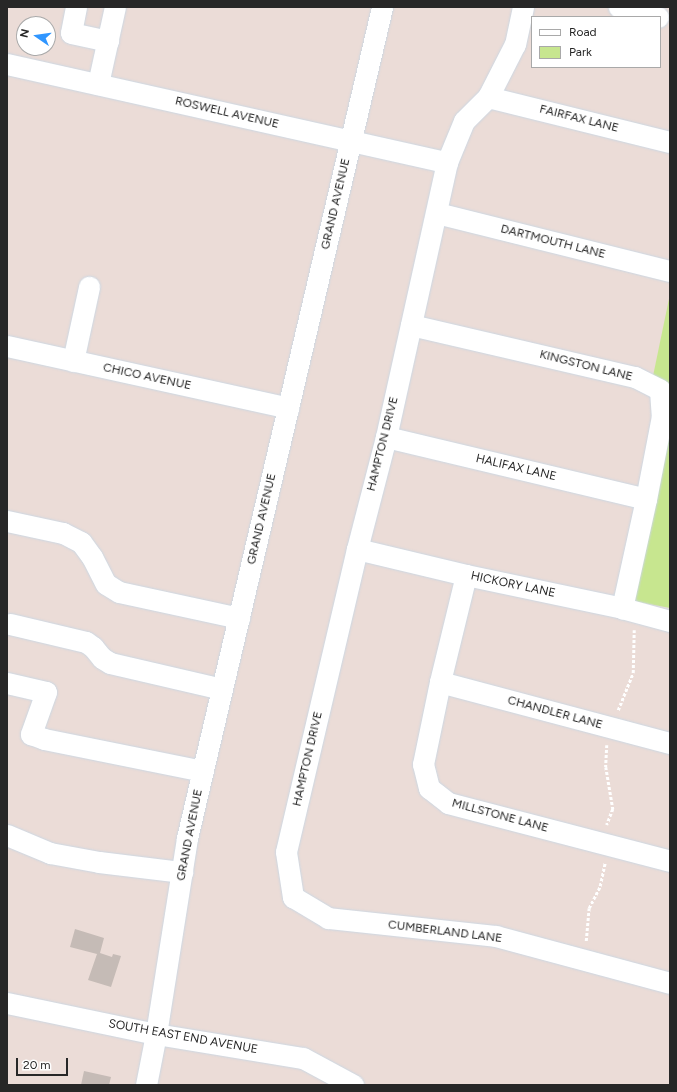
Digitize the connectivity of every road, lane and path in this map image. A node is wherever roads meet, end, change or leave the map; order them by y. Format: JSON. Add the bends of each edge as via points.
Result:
{"nodes":[{"id":1,"x":76,"y":7,"type":"edge"},
{"id":2,"x":115,"y":7,"type":"edge"},
{"id":3,"x":382,"y":7,"type":"edge"},
{"id":4,"x":523,"y":7,"type":"edge"},
{"id":5,"x":619,"y":7,"type":"edge"},
{"id":6,"x":655,"y":16,"type":"edge"},
{"id":7,"x":108,"y":41,"type":"junction"},
{"id":8,"x":7,"y":64,"type":"edge"},
{"id":9,"x":98,"y":84,"type":"junction"},
{"id":10,"x":488,"y":97,"type":"junction"},
{"id":11,"x":351,"y":141,"type":"junction"},
{"id":12,"x":670,"y":142,"type":"edge"},
{"id":13,"x":447,"y":162,"type":"junction"},
{"id":14,"x":437,"y":213,"type":"junction"},
{"id":15,"x":670,"y":271,"type":"edge"},
{"id":16,"x":90,"y":287,"type":"dead end"},
{"id":17,"x":410,"y":325,"type":"junction"},
{"id":18,"x":7,"y":346,"type":"edge"},
{"id":19,"x":73,"y":361,"type":"junction"},
{"id":20,"x":288,"y":408,"type":"junction"},
{"id":21,"x":386,"y":438,"type":"junction"},
{"id":22,"x":646,"y":498,"type":"junction"},
{"id":23,"x":7,"y":520,"type":"edge"},
{"id":24,"x":357,"y":549,"type":"junction"},
{"id":25,"x":466,"y":576,"type":"junction"},
{"id":26,"x":622,"y":608,"type":"junction"},
{"id":27,"x":646,"y":615,"type":"junction"},
{"id":28,"x":239,"y":618,"type":"junction"},
{"id":29,"x":670,"y":621,"type":"edge"},
{"id":30,"x":10,"y":624,"type":"dead end"},
{"id":31,"x":440,"y":682,"type":"junction"},
{"id":32,"x":7,"y":683,"type":"edge"},
{"id":33,"x":222,"y":689,"type":"junction"},
{"id":34,"x":612,"y":728,"type":"junction"},
{"id":35,"x":670,"y":743,"type":"edge"},
{"id":36,"x":203,"y":771,"type":"junction"},
{"id":37,"x":7,"y":835,"type":"edge"},
{"id":38,"x":605,"y":844,"type":"junction"},
{"id":39,"x":670,"y":861,"type":"edge"},
{"id":40,"x":182,"y":872,"type":"junction"},
{"id":41,"x":293,"y":897,"type":"joint"},
{"id":42,"x":586,"y":941,"type":"dead end"},
{"id":43,"x":670,"y":983,"type":"edge"},
{"id":44,"x":7,"y":1002,"type":"edge"},
{"id":45,"x":156,"y":1034,"type":"junction"},
{"id":46,"x":146,"y":1085,"type":"edge"},
{"id":47,"x":353,"y":1085,"type":"edge"}],
"edges":[{"from":1,"to":7,"type":"street","via":[[71,33]]},
{"from":2,"to":7,"type":"street"},
{"from":3,"to":11,"type":"street","name":"GRAND AVENUE"},
{"from":4,"to":10,"type":"street","name":"HAMPTON DRIVE","via":[[515,44]]},
{"from":5,"to":6,"type":"street"},
{"from":7,"to":9,"type":"street"},
{"from":8,"to":9,"type":"street","name":"ROSWELL AVENUE"},
{"from":9,"to":11,"type":"street","name":"ROSWELL AVENUE"},
{"from":10,"to":12,"type":"street","name":"FAIRFAX LANE"},
{"from":10,"to":13,"type":"street","name":"HAMPTON DRIVE","via":[[464,121]]},
{"from":11,"to":13,"type":"street","name":"ROSWELL AVENUE"},
{"from":11,"to":20,"type":"street","name":"GRAND AVENUE"},
{"from":13,"to":14,"type":"street","name":"HAMPTON DRIVE"},
{"from":14,"to":15,"type":"street","name":"DARTMOUTH LANE"},
{"from":14,"to":17,"type":"street","name":"HAMPTON DRIVE"},
{"from":16,"to":19,"type":"street"},
{"from":17,"to":21,"type":"street","name":"HAMPTON DRIVE"},
{"from":17,"to":22,"type":"street","name":"KINGSTON LANE","via":[[635,378],[660,390],[662,416]]},
{"from":18,"to":19,"type":"street","name":"CHICO AVENUE"},
{"from":19,"to":20,"type":"street","name":"CHICO AVENUE"},
{"from":20,"to":28,"type":"street","name":"GRAND AVENUE"},
{"from":21,"to":22,"type":"street","name":"HALIFAX LANE"},
{"from":21,"to":24,"type":"street","name":"HAMPTON DRIVE"},
{"from":22,"to":26,"type":"street","name":"KINGSTON LANE"},
{"from":23,"to":28,"type":"street","via":[[63,533],[81,542],[106,584],[119,592]]},
{"from":24,"to":25,"type":"street","name":"HICKORY LANE"},
{"from":24,"to":41,"type":"street","name":"HAMPTON DRIVE","via":[[286,852]]},
{"from":25,"to":26,"type":"street","name":"HICKORY LANE"},
{"from":25,"to":31,"type":"street","name":"MILLSTONE LANE"},
{"from":26,"to":27,"type":"street","name":"HICKORY LANE"},
{"from":27,"to":29,"type":"street","name":"HICKORY LANE"},
{"from":27,"to":34,"type":"path","via":[[633,631],[634,673]]},
{"from":28,"to":33,"type":"street","name":"GRAND AVENUE"},
{"from":30,"to":33,"type":"street","via":[[86,642],[110,663]]},
{"from":31,"to":34,"type":"street","name":"CHANDLER LANE"},
{"from":31,"to":38,"type":"street","name":"MILLSTONE LANE","via":[[424,764],[429,788],[448,803]]},
{"from":32,"to":36,"type":"street","via":[[46,692],[31,734],[44,739]]},
{"from":33,"to":36,"type":"street","name":"GRAND AVENUE"},
{"from":34,"to":35,"type":"street","name":"CHANDLER LANE"},
{"from":34,"to":38,"type":"path","via":[[607,742],[606,767],[613,809],[605,830]]},
{"from":36,"to":40,"type":"street","name":"GRAND AVENUE","via":[[187,838]]},
{"from":37,"to":40,"type":"street","via":[[50,853]]},
{"from":38,"to":39,"type":"street","name":"MILLSTONE LANE"},
{"from":38,"to":42,"type":"path","via":[[605,866],[600,886],[589,908]]},
{"from":40,"to":45,"type":"street","name":"GRAND AVENUE"},
{"from":41,"to":43,"type":"street","name":"CUMBERLAND LANE","via":[[328,918],[496,936]]},
{"from":44,"to":45,"type":"street","name":"SOUTH EAST END AVENUE"},
{"from":45,"to":46,"type":"street","name":"GRAND AVENUE"},
{"from":45,"to":47,"type":"street","name":"SOUTH EAST END AVENUE","via":[[303,1058]]}]}
